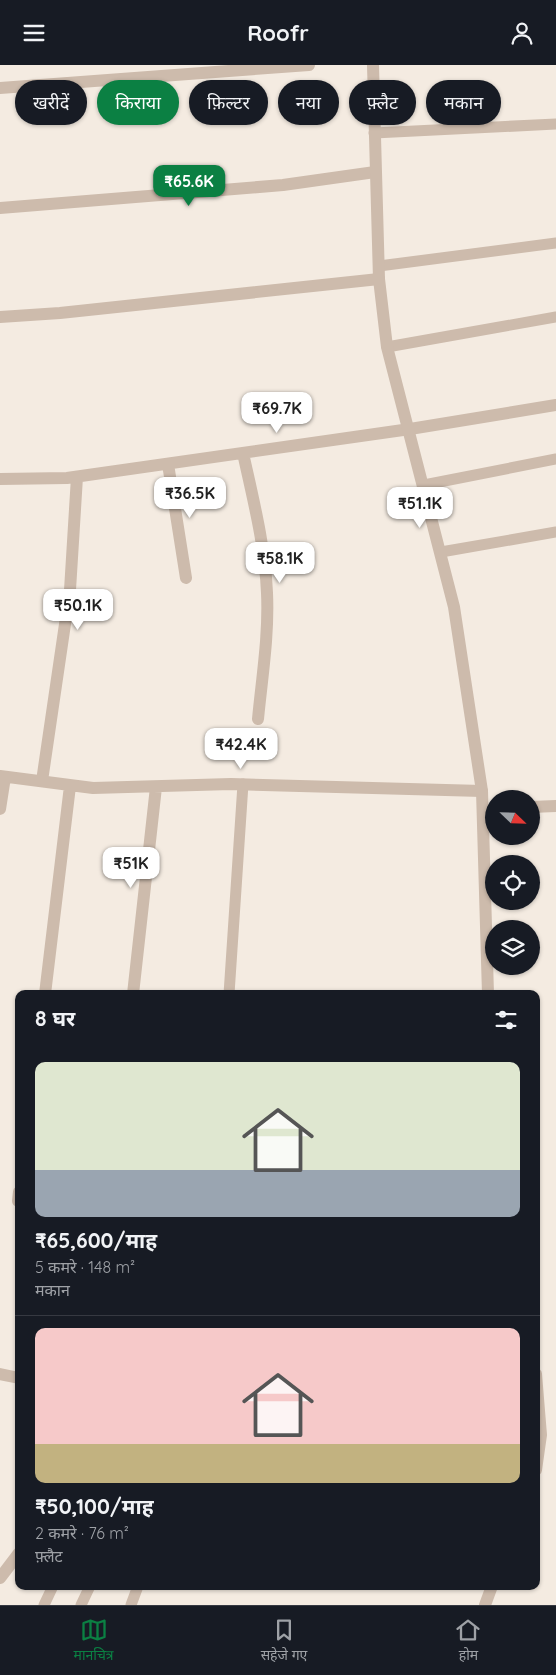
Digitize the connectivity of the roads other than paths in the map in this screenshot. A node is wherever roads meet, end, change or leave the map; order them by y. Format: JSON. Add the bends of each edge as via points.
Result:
{"nodes":[{"id":1,"x":309,"y":65,"type":"edge"},
{"id":2,"x":373,"y":65,"type":"edge"},
{"id":3,"x":0,"y":88,"type":"edge"},
{"id":4,"x":556,"y":124,"type":"edge"},
{"id":5,"x":374,"y":133,"type":"junction"},
{"id":6,"x":375,"y":173,"type":"junction"},
{"id":7,"x":0,"y":208,"type":"edge"},
{"id":8,"x":556,"y":243,"type":"edge"},
{"id":9,"x":379,"y":266,"type":"junction"},
{"id":10,"x":379,"y":279,"type":"junction"},
{"id":11,"x":0,"y":317,"type":"edge"},
{"id":12,"x":556,"y":317,"type":"edge"},
{"id":13,"x":388,"y":347,"type":"junction"},
{"id":14,"x":556,"y":405,"type":"edge"},
{"id":15,"x":410,"y":429,"type":"junction"},
{"id":16,"x":243,"y":453,"type":"junction"},
{"id":17,"x":556,"y":459,"type":"edge"},
{"id":18,"x":168,"y":463,"type":"junction"},
{"id":19,"x":77,"y":477,"type":"junction"},
{"id":20,"x":0,"y":479,"type":"edge"},
{"id":21,"x":424,"y":485,"type":"junction"},
{"id":22,"x":556,"y":531,"type":"edge"},
{"id":23,"x":440,"y":552,"type":"junction"},
{"id":24,"x":186,"y":578,"type":"dead end"},
{"id":25,"x":258,"y":719,"type":"dead end"},
{"id":26,"x":3,"y":777,"type":"edge"},
{"id":27,"x":42,"y":781,"type":"junction"},
{"id":28,"x":243,"y":784,"type":"junction"},
{"id":29,"x":70,"y":786,"type":"junction"},
{"id":30,"x":156,"y":787,"type":"junction"},
{"id":31,"x":482,"y":791,"type":"junction"},
{"id":32,"x":485,"y":800,"type":"edge"},
{"id":33,"x":556,"y":806,"type":"edge"},
{"id":34,"x":540,"y":807,"type":"edge"},
{"id":35,"x":0,"y":809,"type":"edge"},
{"id":36,"x":488,"y":845,"type":"edge"},
{"id":37,"x":45,"y":990,"type":"edge"},
{"id":38,"x":133,"y":990,"type":"edge"},
{"id":39,"x":229,"y":990,"type":"edge"},
{"id":40,"x":488,"y":990,"type":"edge"},
{"id":41,"x":0,"y":1374,"type":"edge"},
{"id":42,"x":15,"y":1377,"type":"edge"},
{"id":43,"x":540,"y":1423,"type":"edge"},
{"id":44,"x":540,"y":1442,"type":"edge"},
{"id":45,"x":15,"y":1558,"type":"edge"},
{"id":46,"x":0,"y":1578,"type":"edge"},
{"id":47,"x":51,"y":1590,"type":"edge"},
{"id":48,"x":88,"y":1590,"type":"edge"},
{"id":49,"x":137,"y":1590,"type":"edge"},
{"id":50,"x":491,"y":1590,"type":"edge"},
{"id":51,"x":44,"y":1605,"type":"edge"},
{"id":52,"x":82,"y":1605,"type":"edge"},
{"id":53,"x":131,"y":1605,"type":"edge"},
{"id":54,"x":485,"y":1605,"type":"edge"}],
"edges":[{"from":1,"to":3,"type":"street"},
{"from":2,"to":5,"type":"street"},
{"from":4,"to":5,"type":"lane"},
{"from":5,"to":6,"type":"street"},
{"from":6,"to":7,"type":"street","via":[[283,185]]},
{"from":6,"to":9,"type":"street"},
{"from":8,"to":9,"type":"lane"},
{"from":9,"to":10,"type":"street"},
{"from":10,"to":11,"type":"street"},
{"from":10,"to":13,"type":"street"},
{"from":12,"to":13,"type":"lane"},
{"from":13,"to":15,"type":"street"},
{"from":14,"to":15,"type":"street"},
{"from":15,"to":16,"type":"street"},
{"from":15,"to":21,"type":"street"},
{"from":16,"to":18,"type":"street"},
{"from":16,"to":25,"type":"street","via":[[260,533],[267,592],[266,642]]},
{"from":17,"to":21,"type":"lane"},
{"from":18,"to":19,"type":"street"},
{"from":18,"to":24,"type":"street"},
{"from":19,"to":20,"type":"street"},
{"from":19,"to":27,"type":"street","via":[[70,590]]},
{"from":21,"to":23,"type":"street"},
{"from":22,"to":23,"type":"lane"},
{"from":23,"to":31,"type":"street","via":[[454,607]]},
{"from":26,"to":27,"type":"street"},
{"from":26,"to":35,"type":"street"},
{"from":27,"to":29,"type":"street"},
{"from":28,"to":30,"type":"street"},
{"from":28,"to":31,"type":"street"},
{"from":28,"to":39,"type":"lane"},
{"from":29,"to":30,"type":"street"},
{"from":29,"to":37,"type":"street"},
{"from":30,"to":38,"type":"street"},
{"from":31,"to":32,"type":"street"},
{"from":33,"to":34,"type":"street"},
{"from":36,"to":40,"type":"street"},
{"from":41,"to":42,"type":"street"},
{"from":43,"to":44,"type":"street"},
{"from":45,"to":46,"type":"street"},
{"from":47,"to":51,"type":"lane"},
{"from":48,"to":52,"type":"lane"},
{"from":49,"to":53,"type":"lane"},
{"from":50,"to":54,"type":"street"}]}
